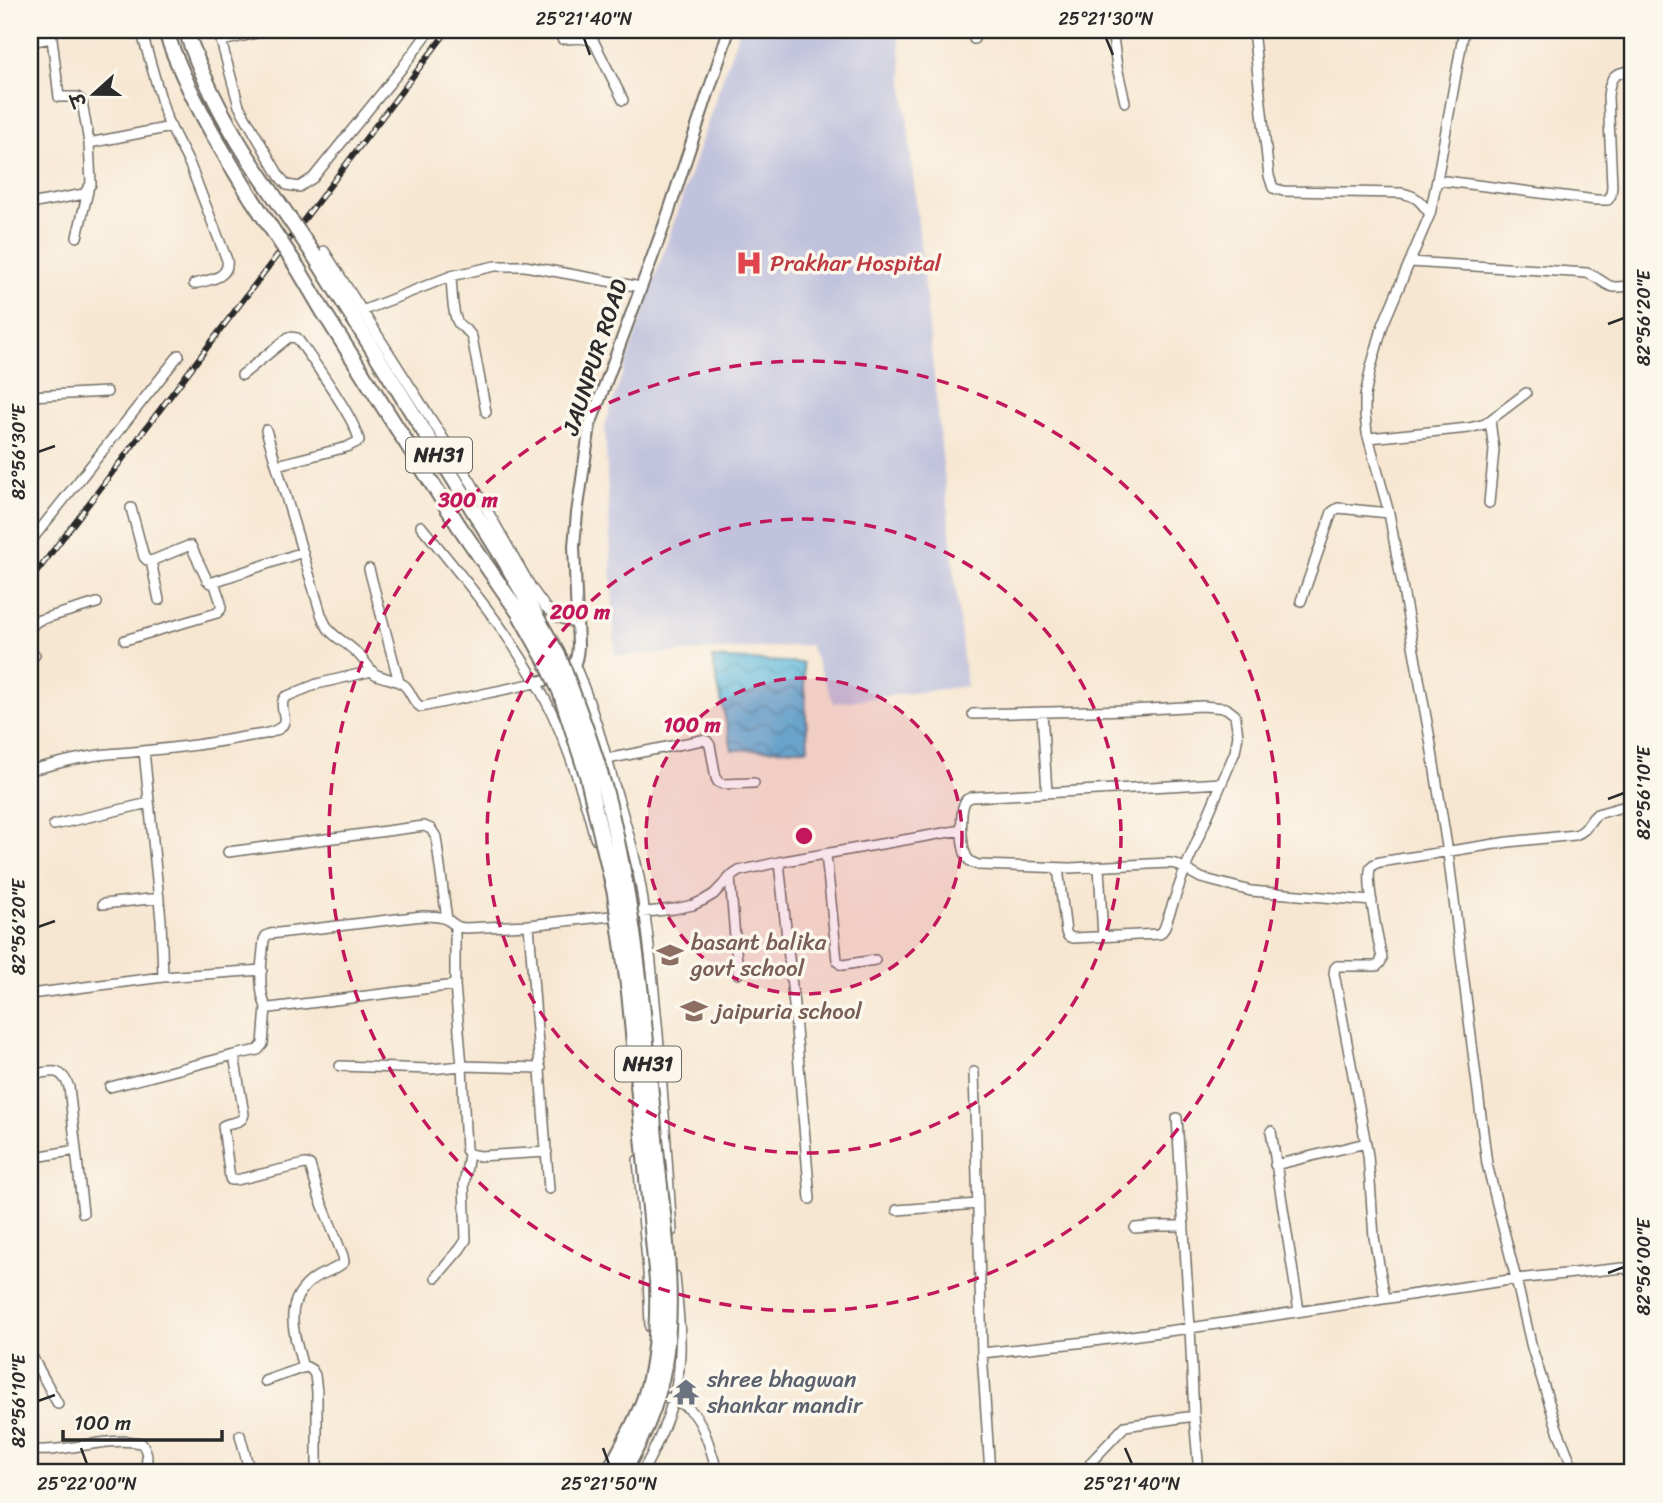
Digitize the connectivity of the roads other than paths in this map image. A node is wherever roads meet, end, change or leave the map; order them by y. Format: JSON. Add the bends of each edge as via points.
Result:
{"nodes":[{"id":1,"x":141,"y":30,"type":"edge"},
{"id":2,"x":165,"y":30,"type":"edge"},
{"id":3,"x":186,"y":30,"type":"edge"},
{"id":4,"x":219,"y":30,"type":"edge"},
{"id":5,"x":269,"y":30,"type":"edge"},
{"id":6,"x":430,"y":30,"type":"edge"},
{"id":7,"x":729,"y":30,"type":"edge"},
{"id":8,"x":1112,"y":30,"type":"edge"},
{"id":9,"x":1253,"y":30,"type":"edge"},
{"id":10,"x":1464,"y":30,"type":"edge"},
{"id":11,"x":51,"y":34,"type":"edge"},
{"id":12,"x":591,"y":35,"type":"edge"},
{"id":13,"x":562,"y":39,"type":"dead end"},
{"id":14,"x":222,"y":41,"type":"junction"},
{"id":15,"x":30,"y":42,"type":"edge"},
{"id":16,"x":1633,"y":71,"type":"edge"},
{"id":17,"x":623,"y":100,"type":"dead end"},
{"id":18,"x":1125,"y":102,"type":"dead end"},
{"id":19,"x":170,"y":127,"type":"junction"},
{"id":20,"x":89,"y":143,"type":"junction"},
{"id":21,"x":1437,"y":180,"type":"junction"},
{"id":22,"x":89,"y":190,"type":"junction"},
{"id":23,"x":30,"y":204,"type":"edge"},
{"id":24,"x":1430,"y":214,"type":"junction"},
{"id":25,"x":77,"y":237,"type":"dead end"},
{"id":26,"x":319,"y":253,"type":"junction"},
{"id":27,"x":1410,"y":262,"type":"junction"},
{"id":28,"x":451,"y":276,"type":"junction"},
{"id":29,"x":194,"y":284,"type":"dead end"},
{"id":30,"x":1633,"y":285,"type":"edge"},
{"id":31,"x":641,"y":287,"type":"junction"},
{"id":32,"x":362,"y":311,"type":"junction"},
{"id":33,"x":179,"y":355,"type":"dead end"},
{"id":34,"x":242,"y":375,"type":"dead end"},
{"id":35,"x":107,"y":392,"type":"dead end"},
{"id":36,"x":1526,"y":393,"type":"dead end"},
{"id":37,"x":30,"y":396,"type":"edge"},
{"id":38,"x":486,"y":412,"type":"dead end"},
{"id":39,"x":1490,"y":421,"type":"junction"},
{"id":40,"x":266,"y":430,"type":"dead end"},
{"id":41,"x":1369,"y":438,"type":"junction"},
{"id":42,"x":277,"y":465,"type":"junction"},
{"id":43,"x":1489,"y":503,"type":"dead end"},
{"id":44,"x":131,"y":508,"type":"dead end"},
{"id":45,"x":1389,"y":513,"type":"junction"},
{"id":46,"x":421,"y":526,"type":"dead end"},
{"id":47,"x":30,"y":542,"type":"edge"},
{"id":48,"x":303,"y":552,"type":"junction"},
{"id":49,"x":151,"y":561,"type":"junction"},
{"id":50,"x":369,"y":569,"type":"dead end"},
{"id":51,"x":214,"y":582,"type":"junction"},
{"id":52,"x":159,"y":600,"type":"dead end"},
{"id":53,"x":1301,"y":601,"type":"dead end"},
{"id":54,"x":97,"y":603,"type":"dead end"},
{"id":55,"x":577,"y":624,"type":"junction"},
{"id":56,"x":30,"y":632,"type":"edge"},
{"id":57,"x":125,"y":640,"type":"dead end"},
{"id":58,"x":553,"y":660,"type":"junction"},
{"id":59,"x":575,"y":666,"type":"junction"},
{"id":60,"x":372,"y":671,"type":"junction"},
{"id":61,"x":399,"y":682,"type":"junction"},
{"id":62,"x":535,"y":683,"type":"junction"},
{"id":63,"x":1042,"y":712,"type":"junction"},
{"id":64,"x":973,"y":714,"type":"dead end"},
{"id":65,"x":144,"y":751,"type":"junction"},
{"id":66,"x":607,"y":759,"type":"junction"},
{"id":67,"x":30,"y":770,"type":"edge"},
{"id":68,"x":754,"y":783,"type":"dead end"},
{"id":69,"x":1222,"y":783,"type":"junction"},
{"id":70,"x":1047,"y":793,"type":"junction"},
{"id":71,"x":149,"y":803,"type":"junction"},
{"id":72,"x":1633,"y":804,"type":"edge"},
{"id":73,"x":54,"y":825,"type":"dead end"},
{"id":74,"x":961,"y":830,"type":"junction"},
{"id":75,"x":228,"y":852,"type":"dead end"},
{"id":76,"x":1448,"y":853,"type":"junction"},
{"id":77,"x":826,"y":854,"type":"junction"},
{"id":78,"x":779,"y":862,"type":"junction"},
{"id":79,"x":1099,"y":867,"type":"junction"},
{"id":80,"x":1058,"y":868,"type":"junction"},
{"id":81,"x":1185,"y":869,"type":"junction"},
{"id":82,"x":730,"y":877,"type":"junction"},
{"id":83,"x":159,"y":898,"type":"junction"},
{"id":84,"x":1372,"y":901,"type":"junction"},
{"id":85,"x":103,"y":904,"type":"dead end"},
{"id":86,"x":645,"y":913,"type":"junction"},
{"id":87,"x":612,"y":916,"type":"junction"},
{"id":88,"x":451,"y":923,"type":"junction"},
{"id":89,"x":529,"y":925,"type":"junction"},
{"id":90,"x":1102,"y":937,"type":"junction"},
{"id":91,"x":875,"y":960,"type":"dead end"},
{"id":92,"x":262,"y":970,"type":"junction"},
{"id":93,"x":738,"y":974,"type":"dead end"},
{"id":94,"x":163,"y":977,"type":"junction"},
{"id":95,"x":454,"y":985,"type":"junction"},
{"id":96,"x":30,"y":994,"type":"edge"},
{"id":97,"x":266,"y":1007,"type":"junction"},
{"id":98,"x":234,"y":1055,"type":"junction"},
{"id":99,"x":340,"y":1066,"type":"dead end"},
{"id":100,"x":462,"y":1066,"type":"junction"},
{"id":101,"x":541,"y":1068,"type":"junction"},
{"id":102,"x":974,"y":1072,"type":"dead end"},
{"id":103,"x":30,"y":1075,"type":"edge"},
{"id":104,"x":110,"y":1087,"type":"dead end"},
{"id":105,"x":1177,"y":1118,"type":"dead end"},
{"id":106,"x":1271,"y":1131,"type":"dead end"},
{"id":107,"x":1366,"y":1143,"type":"junction"},
{"id":108,"x":76,"y":1150,"type":"junction"},
{"id":109,"x":547,"y":1152,"type":"junction"},
{"id":110,"x":469,"y":1154,"type":"junction"},
{"id":111,"x":30,"y":1158,"type":"edge"},
{"id":112,"x":1275,"y":1165,"type":"junction"},
{"id":113,"x":549,"y":1189,"type":"dead end"},
{"id":114,"x":810,"y":1199,"type":"dead end"},
{"id":115,"x":978,"y":1204,"type":"junction"},
{"id":116,"x":897,"y":1210,"type":"dead end"},
{"id":117,"x":83,"y":1213,"type":"dead end"},
{"id":118,"x":1184,"y":1226,"type":"junction"},
{"id":119,"x":1135,"y":1228,"type":"dead end"},
{"id":120,"x":436,"y":1277,"type":"dead end"},
{"id":121,"x":1633,"y":1278,"type":"edge"},
{"id":122,"x":1516,"y":1279,"type":"junction"},
{"id":123,"x":1385,"y":1298,"type":"junction"},
{"id":124,"x":1299,"y":1311,"type":"junction"},
{"id":125,"x":1190,"y":1328,"type":"junction"},
{"id":126,"x":30,"y":1353,"type":"edge"},
{"id":127,"x":982,"y":1353,"type":"junction"},
{"id":128,"x":303,"y":1368,"type":"junction"},
{"id":129,"x":265,"y":1381,"type":"dead end"},
{"id":130,"x":642,"y":1389,"type":"junction"},
{"id":131,"x":673,"y":1401,"type":"junction"},
{"id":132,"x":58,"y":1404,"type":"dead end"},
{"id":133,"x":1194,"y":1416,"type":"junction"},
{"id":134,"x":240,"y":1435,"type":"dead end"},
{"id":135,"x":30,"y":1450,"type":"edge"},
{"id":136,"x":1090,"y":1462,"type":"dead end"},
{"id":137,"x":141,"y":1473,"type":"edge"},
{"id":138,"x":250,"y":1473,"type":"edge"},
{"id":139,"x":317,"y":1473,"type":"edge"},
{"id":140,"x":602,"y":1473,"type":"edge"},
{"id":141,"x":608,"y":1473,"type":"edge"},
{"id":142,"x":623,"y":1473,"type":"edge"},
{"id":143,"x":642,"y":1473,"type":"edge"},
{"id":144,"x":718,"y":1473,"type":"edge"},
{"id":145,"x":990,"y":1473,"type":"edge"},
{"id":146,"x":1199,"y":1473,"type":"edge"},
{"id":147,"x":1575,"y":1473,"type":"edge"}],
"edges":[{"from":1,"to":19,"type":"street"},
{"from":2,"to":58,"type":"highway","number":"NH31","bridge":true,"via":[[213,137],[432,483]]},
{"from":3,"to":26,"type":"highway","number":"NH31","bridge":true,"via":[[213,98],[249,159]]},
{"from":4,"to":14,"type":"street"},
{"from":5,"to":14,"type":"street"},
{"from":6,"to":14,"type":"street","via":[[313,178],[299,187],[287,185],[280,177],[239,106]]},
{"from":7,"to":31,"type":"street","name":"JAUNPUR ROAD"},
{"from":8,"to":18,"type":"street"},
{"from":9,"to":24,"type":"street","via":[[1273,188],[1401,193],[1412,195]]},
{"from":10,"to":21,"type":"street"},
{"from":11,"to":15,"type":"street"},
{"from":11,"to":20,"type":"street","via":[[59,97],[82,101]]},
{"from":12,"to":13,"type":"street"},
{"from":12,"to":17,"type":"street"},
{"from":16,"to":21,"type":"street","via":[[1613,76],[1609,83],[1612,186],[1608,200]]},
{"from":19,"to":20,"type":"street"},
{"from":19,"to":29,"type":"street","via":[[190,165],[228,267],[219,276]]},
{"from":20,"to":22,"type":"street"},
{"from":21,"to":24,"type":"street"},
{"from":22,"to":23,"type":"street"},
{"from":22,"to":25,"type":"street"},
{"from":24,"to":27,"type":"street"},
{"from":26,"to":32,"type":"street"},
{"from":26,"to":58,"type":"highway","number":"NH31","via":[[498,550]]},
{"from":27,"to":30,"type":"street","via":[[1587,273],[1614,288]]},
{"from":27,"to":41,"type":"street","via":[[1371,367],[1365,396]]},
{"from":28,"to":31,"type":"street","via":[[525,266]]},
{"from":28,"to":32,"type":"street"},
{"from":28,"to":38,"type":"street","via":[[456,320],[471,332]]},
{"from":31,"to":55,"type":"street","name":"JAUNPUR ROAD","via":[[590,425],[574,546]]},
{"from":32,"to":55,"type":"street","via":[[471,482],[532,589],[545,607]]},
{"from":33,"to":47,"type":"street"},
{"from":34,"to":42,"type":"street","via":[[289,337],[297,338],[359,436],[359,441],[347,447]]},
{"from":35,"to":37,"type":"street"},
{"from":36,"to":39,"type":"street"},
{"from":39,"to":41,"type":"street","via":[[1469,428]]},
{"from":39,"to":43,"type":"street","via":[[1494,460]]},
{"from":40,"to":42,"type":"street"},
{"from":41,"to":45,"type":"street"},
{"from":42,"to":48,"type":"street"},
{"from":44,"to":49,"type":"street","via":[[144,557]]},
{"from":45,"to":53,"type":"street","via":[[1339,508],[1332,512]]},
{"from":45,"to":76,"type":"street"},
{"from":46,"to":62,"type":"street","via":[[505,634]]},
{"from":48,"to":51,"type":"street"},
{"from":48,"to":60,"type":"street","via":[[326,626]]},
{"from":49,"to":51,"type":"street","via":[[191,547],[207,580]]},
{"from":49,"to":52,"type":"street"},
{"from":50,"to":61,"type":"street"},
{"from":51,"to":57,"type":"street","via":[[221,603],[217,613]]},
{"from":54,"to":56,"type":"street","via":[[39,620]]},
{"from":55,"to":59,"type":"street","name":"JAUNPUR ROAD"},
{"from":58,"to":141,"type":"highway","number":"NH31","bridge":true,"via":[[615,894],[657,1281],[658,1319],[645,1398]]},
{"from":58,"to":142,"type":"highway","number":"NH31","bridge":true,"via":[[592,747],[632,922],[669,1290],[664,1365],[654,1408]]},
{"from":59,"to":62,"type":"street","via":[[569,673]]},
{"from":59,"to":66,"type":"street"},
{"from":60,"to":61,"type":"street"},
{"from":60,"to":65,"type":"street","via":[[285,697],[281,704],[284,723],[269,733]]},
{"from":61,"to":62,"type":"street","via":[[421,707]]},
{"from":62,"to":87,"type":"street","via":[[550,708],[583,791]]},
{"from":63,"to":64,"type":"street"},
{"from":63,"to":69,"type":"street","via":[[1226,708],[1236,715],[1238,735]]},
{"from":63,"to":70,"type":"street"},
{"from":65,"to":67,"type":"street","via":[[96,755]]},
{"from":65,"to":71,"type":"street"},
{"from":66,"to":68,"type":"street","via":[[707,741],[718,782]]},
{"from":66,"to":86,"type":"street","via":[[628,829]]},
{"from":69,"to":70,"type":"street"},
{"from":69,"to":81,"type":"street"},
{"from":70,"to":74,"type":"street","via":[[967,799]]},
{"from":71,"to":73,"type":"street"},
{"from":71,"to":83,"type":"street"},
{"from":72,"to":76,"type":"street","via":[[1597,814],[1575,835]]},
{"from":74,"to":77,"type":"street"},
{"from":74,"to":80,"type":"street","via":[[970,862]]},
{"from":75,"to":88,"type":"street","via":[[424,826],[436,837]]},
{"from":76,"to":84,"type":"street","via":[[1373,864],[1369,871]]},
{"from":76,"to":122,"type":"street","via":[[1487,1164]]},
{"from":77,"to":78,"type":"street"},
{"from":77,"to":91,"type":"street","via":[[838,960],[843,965]]},
{"from":78,"to":82,"type":"street"},
{"from":78,"to":114,"type":"street"},
{"from":79,"to":80,"type":"street"},
{"from":79,"to":81,"type":"street","via":[[1169,863]]},
{"from":79,"to":90,"type":"street"},
{"from":80,"to":90,"type":"street","via":[[1068,936]]},
{"from":81,"to":84,"type":"street","via":[[1200,878],[1251,891]]},
{"from":81,"to":90,"type":"street","via":[[1160,934]]},
{"from":82,"to":86,"type":"street","via":[[714,894],[693,905]]},
{"from":82,"to":93,"type":"street"},
{"from":83,"to":85,"type":"street"},
{"from":83,"to":94,"type":"street"},
{"from":84,"to":107,"type":"street","via":[[1380,963],[1337,966],[1334,973]]},
{"from":86,"to":87,"type":"street"},
{"from":86,"to":131,"type":"street","via":[[680,1354]]},
{"from":87,"to":89,"type":"street"},
{"from":87,"to":130,"type":"street","via":[[623,989],[648,1272],[651,1338]]},
{"from":88,"to":89,"type":"street","via":[[465,928]]},
{"from":88,"to":92,"type":"street","via":[[431,915],[270,934],[264,940]]},
{"from":88,"to":95,"type":"street"},
{"from":89,"to":101,"type":"street"},
{"from":92,"to":94,"type":"street"},
{"from":92,"to":97,"type":"street"},
{"from":94,"to":96,"type":"street"},
{"from":95,"to":97,"type":"street"},
{"from":95,"to":100,"type":"street"},
{"from":97,"to":98,"type":"street","via":[[261,1047]]},
{"from":98,"to":104,"type":"street"},
{"from":98,"to":128,"type":"street","via":[[244,1114],[240,1121],[223,1126],[230,1178],[310,1165],[343,1256],[340,1266],[314,1279],[295,1302],[292,1320]]},
{"from":99,"to":100,"type":"street"},
{"from":100,"to":101,"type":"street"},
{"from":100,"to":110,"type":"street"},
{"from":101,"to":109,"type":"street"},
{"from":102,"to":115,"type":"street"},
{"from":103,"to":108,"type":"street","via":[[55,1071],[66,1079]]},
{"from":105,"to":118,"type":"street"},
{"from":106,"to":112,"type":"street"},
{"from":107,"to":112,"type":"street"},
{"from":107,"to":123,"type":"street"},
{"from":108,"to":111,"type":"street"},
{"from":108,"to":117,"type":"street"},
{"from":109,"to":110,"type":"street"},
{"from":109,"to":113,"type":"street"},
{"from":110,"to":120,"type":"street","via":[[464,1185],[466,1240]]},
{"from":112,"to":124,"type":"street"},
{"from":115,"to":116,"type":"street"},
{"from":115,"to":127,"type":"street"},
{"from":118,"to":119,"type":"street"},
{"from":118,"to":125,"type":"street"},
{"from":121,"to":122,"type":"street","via":[[1623,1268]]},
{"from":122,"to":123,"type":"street"},
{"from":122,"to":147,"type":"street","via":[[1539,1373]]},
{"from":123,"to":124,"type":"street"},
{"from":124,"to":125,"type":"street"},
{"from":125,"to":127,"type":"street"},
{"from":125,"to":133,"type":"street"},
{"from":126,"to":132,"type":"street"},
{"from":127,"to":145,"type":"street"},
{"from":128,"to":129,"type":"street"},
{"from":128,"to":139,"type":"street","via":[[315,1375]]},
{"from":130,"to":131,"type":"street"},
{"from":130,"to":140,"type":"street"},
{"from":131,"to":143,"type":"street"},
{"from":131,"to":144,"type":"street","via":[[695,1417]]},
{"from":133,"to":136,"type":"street","via":[[1125,1426]]},
{"from":133,"to":146,"type":"street"},
{"from":134,"to":138,"type":"street"},
{"from":135,"to":137,"type":"street","via":[[141,1443],[147,1460]]}]}
